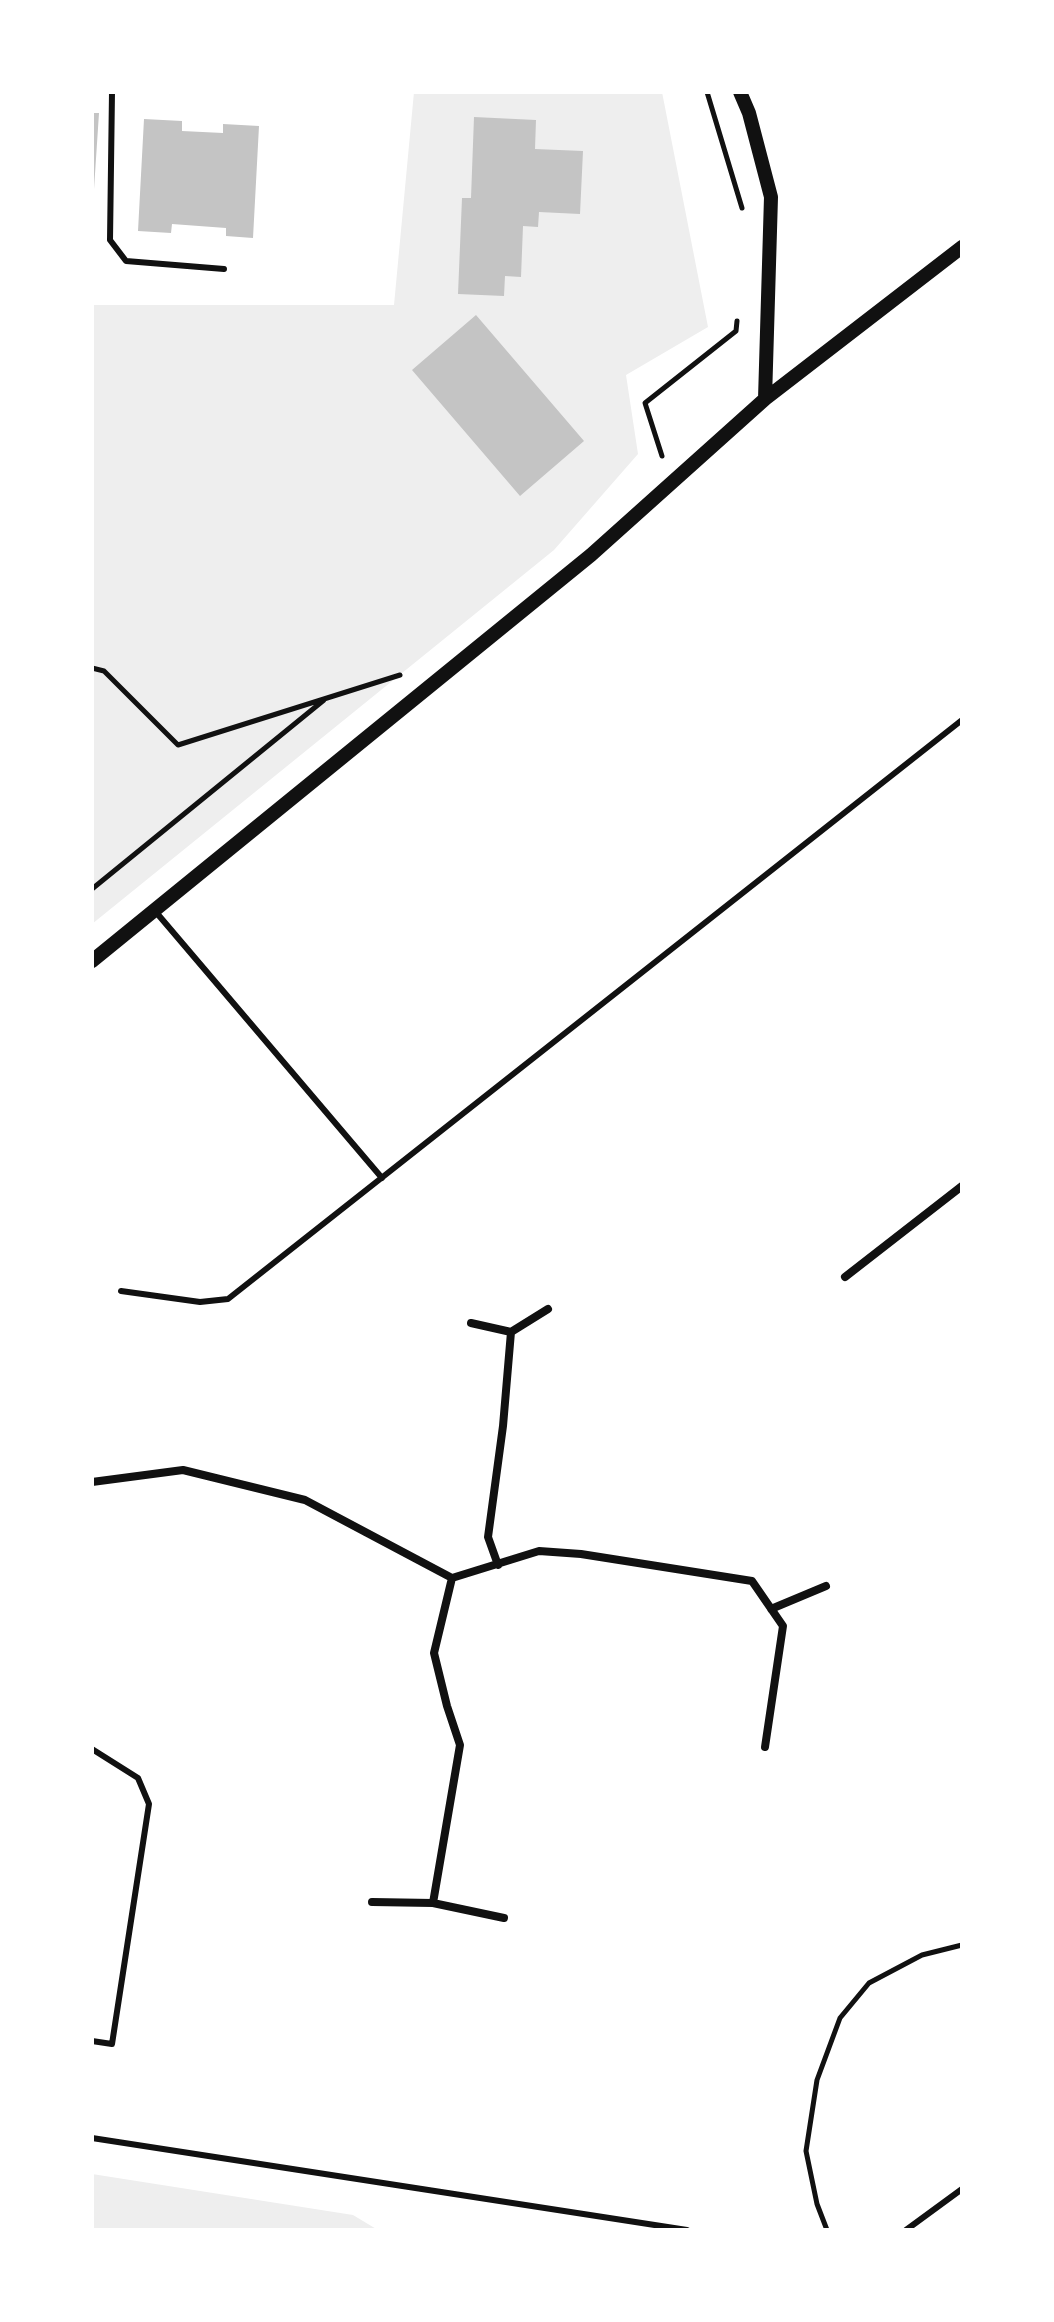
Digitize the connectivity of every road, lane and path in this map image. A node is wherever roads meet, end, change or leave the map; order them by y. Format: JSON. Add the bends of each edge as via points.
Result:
{"nodes":[{"id":1,"x":112,"y":92,"type":"edge"},
{"id":2,"x":707,"y":92,"type":"edge"},
{"id":3,"x":740,"y":92,"type":"edge"},
{"id":4,"x":743,"y":212,"type":"dead end"},
{"id":5,"x":962,"y":247,"type":"edge"},
{"id":6,"x":224,"y":269,"type":"dead end"},
{"id":7,"x":738,"y":316,"type":"dead end"},
{"id":8,"x":765,"y":399,"type":"junction"},
{"id":9,"x":662,"y":458,"type":"dead end"},
{"id":10,"x":92,"y":668,"type":"edge"},
{"id":11,"x":404,"y":673,"type":"dead end"},
{"id":12,"x":328,"y":698,"type":"junction"},
{"id":13,"x":962,"y":720,"type":"edge"},
{"id":14,"x":92,"y":889,"type":"edge"},
{"id":15,"x":155,"y":911,"type":"junction"},
{"id":16,"x":92,"y":961,"type":"edge"},
{"id":17,"x":382,"y":1178,"type":"junction"},
{"id":18,"x":962,"y":1186,"type":"edge"},
{"id":19,"x":845,"y":1277,"type":"dead end"},
{"id":20,"x":121,"y":1291,"type":"dead end"},
{"id":21,"x":548,"y":1309,"type":"dead end"},
{"id":22,"x":471,"y":1323,"type":"dead end"},
{"id":23,"x":511,"y":1332,"type":"junction"},
{"id":24,"x":92,"y":1482,"type":"edge"},
{"id":25,"x":498,"y":1565,"type":"junction"},
{"id":26,"x":452,"y":1578,"type":"junction"},
{"id":27,"x":826,"y":1586,"type":"dead end"},
{"id":28,"x":771,"y":1609,"type":"junction"},
{"id":29,"x":765,"y":1747,"type":"dead end"},
{"id":30,"x":92,"y":1749,"type":"edge"},
{"id":31,"x":372,"y":1902,"type":"dead end"},
{"id":32,"x":433,"y":1903,"type":"junction"},
{"id":33,"x":504,"y":1918,"type":"dead end"},
{"id":34,"x":962,"y":1945,"type":"edge"},
{"id":35,"x":92,"y":2041,"type":"edge"},
{"id":36,"x":92,"y":2138,"type":"edge"},
{"id":37,"x":962,"y":2189,"type":"edge"},
{"id":38,"x":687,"y":2230,"type":"edge"},
{"id":39,"x":827,"y":2230,"type":"edge"},
{"id":40,"x":906,"y":2230,"type":"edge"}],
"edges":[{"from":1,"to":6,"type":"lane","via":[[110,240],[126,261]]},
{"from":2,"to":4,"type":"path"},
{"from":3,"to":8,"type":"street","via":[[771,197]]},
{"from":5,"to":8,"type":"street"},
{"from":7,"to":9,"type":"path","via":[[736,331],[645,403]]},
{"from":8,"to":15,"type":"street","via":[[591,555]]},
{"from":10,"to":12,"type":"path","via":[[104,671],[178,745]]},
{"from":11,"to":12,"type":"path"},
{"from":12,"to":14,"type":"path"},
{"from":13,"to":17,"type":"lane"},
{"from":15,"to":16,"type":"street"},
{"from":15,"to":17,"type":"lane"},
{"from":17,"to":20,"type":"lane","via":[[228,1299],[200,1302]]},
{"from":18,"to":19,"type":"street"},
{"from":21,"to":23,"type":"street"},
{"from":22,"to":23,"type":"street"},
{"from":23,"to":25,"type":"street","via":[[488,1537]]},
{"from":24,"to":26,"type":"street","via":[[183,1470],[305,1500]]},
{"from":25,"to":26,"type":"street"},
{"from":25,"to":28,"type":"street","via":[[539,1551],[737,1578],[752,1581]]},
{"from":26,"to":32,"type":"street","via":[[434,1653],[460,1745]]},
{"from":27,"to":28,"type":"street"},
{"from":28,"to":29,"type":"street","via":[[783,1626]]},
{"from":30,"to":35,"type":"lane","via":[[138,1778],[149,1804],[112,2044]]},
{"from":31,"to":32,"type":"street"},
{"from":32,"to":33,"type":"street"},
{"from":34,"to":39,"type":"path","via":[[922,1955],[869,1983],[840,2018],[817,2080],[806,2151]]},
{"from":36,"to":38,"type":"lane"},
{"from":37,"to":40,"type":"lane"}]}
